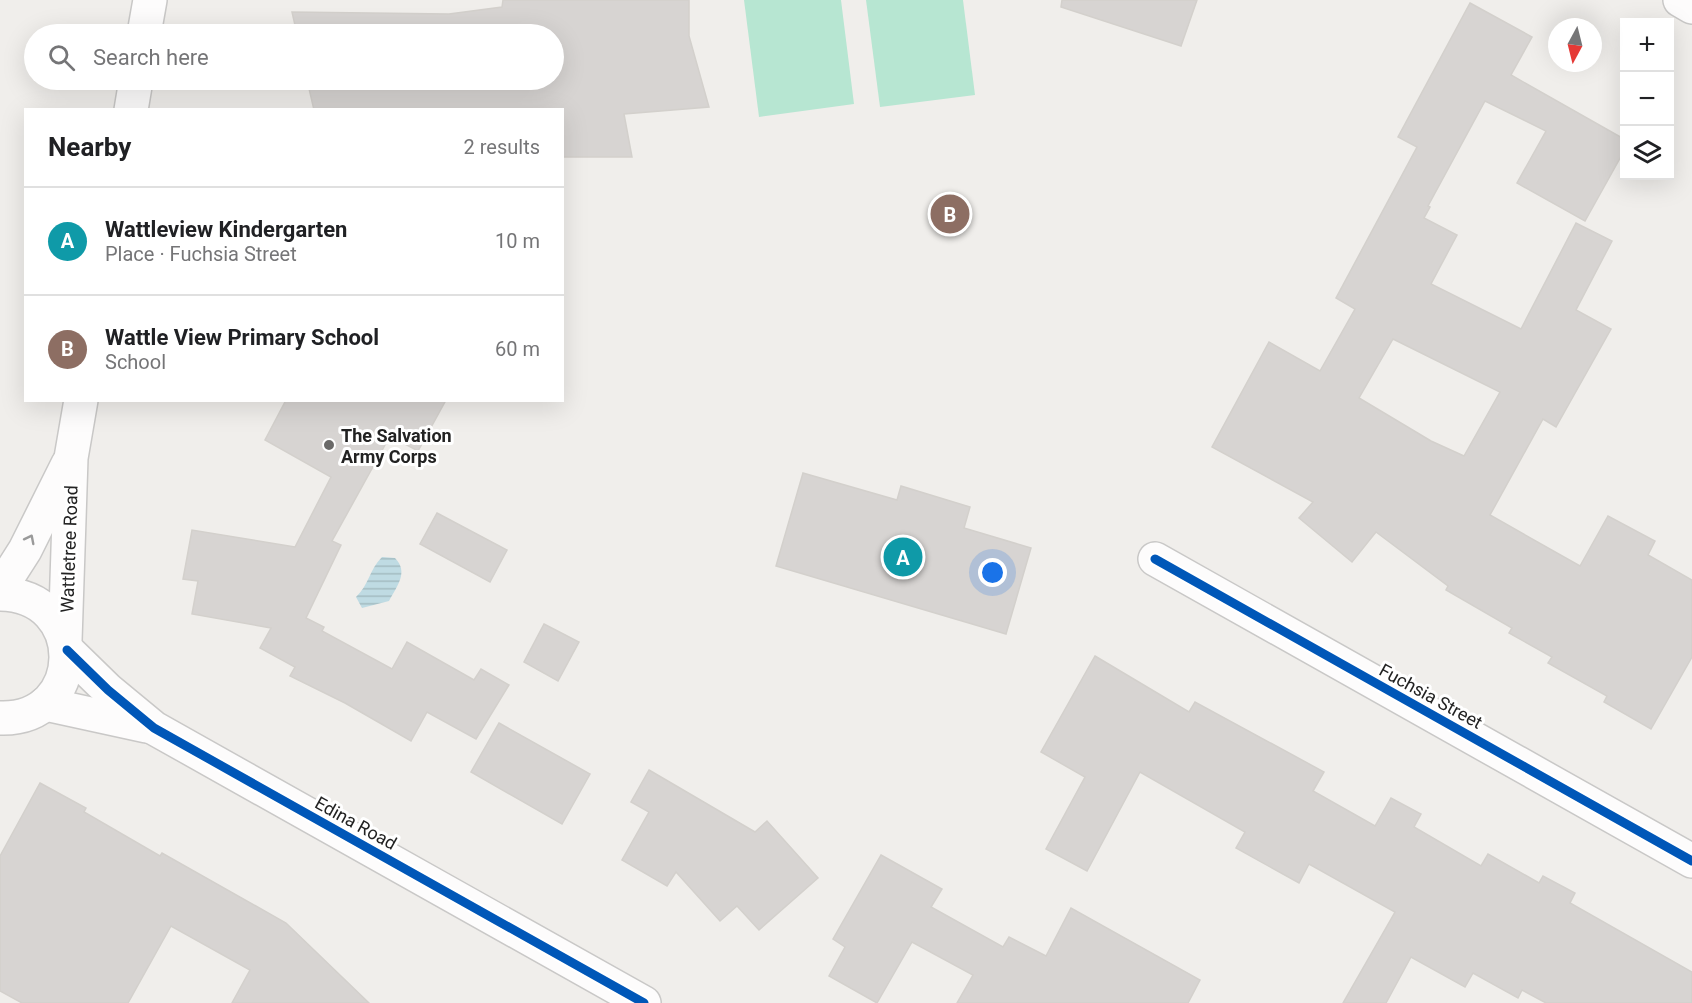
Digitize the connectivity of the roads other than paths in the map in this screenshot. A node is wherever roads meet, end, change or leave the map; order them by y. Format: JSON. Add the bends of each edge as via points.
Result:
{"nodes":[{"id":1,"x":150,"y":0,"type":"edge"},
{"id":2,"x":1680,"y":0,"type":"edge"},
{"id":3,"x":1692,"y":7,"type":"edge"},
{"id":4,"x":146,"y":24,"type":"edge"},
{"id":5,"x":134,"y":90,"type":"edge"},
{"id":6,"x":131,"y":108,"type":"edge"},
{"id":7,"x":81,"y":402,"type":"edge"},
{"id":8,"x":71,"y":458,"type":"junction"},
{"id":9,"x":1155,"y":559,"type":"dead end"},
{"id":10,"x":0,"y":589,"type":"edge"},
{"id":11,"x":0,"y":594,"type":"edge"},
{"id":12,"x":66,"y":645,"type":"junction"},
{"id":13,"x":16,"y":719,"type":"edge"},
{"id":14,"x":154,"y":728,"type":"junction"},
{"id":15,"x":1692,"y":861,"type":"edge"},
{"id":16,"x":644,"y":1003,"type":"edge"}],
"edges":[{"from":1,"to":4,"type":"street"},
{"from":2,"to":3,"type":"street"},
{"from":5,"to":6,"type":"street"},
{"from":7,"to":8,"type":"street","name":"Wattletree Road"},
{"from":10,"to":8,"type":"street","name":"Wattletree Road","one_way":true,"via":[[25,550]]},
{"from":8,"to":12,"type":"street","name":"Wattletree Road"},
{"from":9,"to":15,"type":"street","name":"Fuchsia Street"},
{"from":11,"to":12,"type":"street","name":"Edina Road","via":[[32,600],[59,624]]},
{"from":12,"to":13,"type":"street","name":"Wattletree Road","via":[[63,680]]},
{"from":12,"to":14,"type":"street","name":"Edina Road","via":[[108,690]]},
{"from":13,"to":14,"type":"street","name":"Edina Road"},
{"from":14,"to":16,"type":"street","name":"Edina Road"}]}
